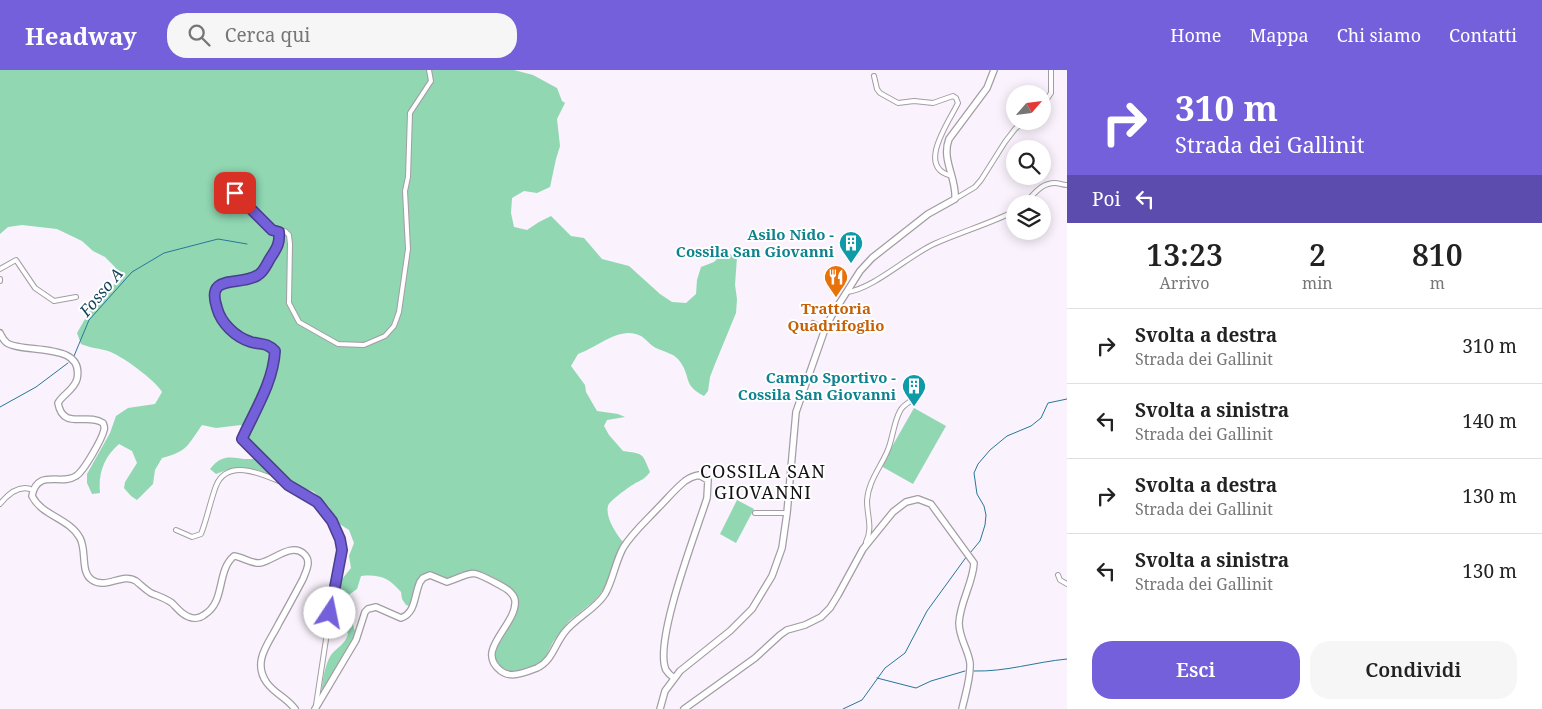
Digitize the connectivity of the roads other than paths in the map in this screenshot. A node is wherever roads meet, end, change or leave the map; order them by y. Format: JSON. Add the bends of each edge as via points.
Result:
{"nodes":[{"id":1,"x":430,"y":70,"type":"edge"},
{"id":2,"x":994,"y":70,"type":"edge"},
{"id":3,"x":1050,"y":70,"type":"edge"},
{"id":4,"x":874,"y":76,"type":"dead end"},
{"id":5,"x":1050,"y":85,"type":"edge"},
{"id":6,"x":1014,"y":130,"type":"edge"},
{"id":7,"x":952,"y":176,"type":"junction"},
{"id":8,"x":225,"y":184,"type":"dead end"},
{"id":9,"x":1067,"y":185,"type":"edge"},
{"id":10,"x":1032,"y":195,"type":"edge"},
{"id":11,"x":955,"y":199,"type":"junction"},
{"id":12,"x":1006,"y":215,"type":"edge"},
{"id":13,"x":279,"y":232,"type":"junction"},
{"id":14,"x":0,"y":269,"type":"edge"},
{"id":15,"x":846,"y":292,"type":"junction"},
{"id":16,"x":76,"y":297,"type":"dead end"},
{"id":17,"x":813,"y":323,"type":"dead end"},
{"id":18,"x":825,"y":329,"type":"junction"},
{"id":19,"x":0,"y":333,"type":"edge"},
{"id":20,"x":914,"y":399,"type":"dead end"},
{"id":21,"x":288,"y":485,"type":"junction"},
{"id":22,"x":33,"y":490,"type":"junction"},
{"id":23,"x":0,"y":504,"type":"edge"},
{"id":24,"x":787,"y":512,"type":"junction"},
{"id":25,"x":755,"y":513,"type":"dead end"},
{"id":26,"x":176,"y":530,"type":"dead end"},
{"id":27,"x":863,"y":549,"type":"junction"},
{"id":28,"x":1058,"y":575,"type":"dead end"},
{"id":29,"x":1067,"y":584,"type":"edge"},
{"id":30,"x":674,"y":678,"type":"junction"},
{"id":31,"x":295,"y":709,"type":"edge"},
{"id":32,"x":316,"y":709,"type":"edge"},
{"id":33,"x":660,"y":709,"type":"edge"},
{"id":34,"x":684,"y":709,"type":"edge"},
{"id":35,"x":962,"y":709,"type":"edge"}],
"edges":[{"from":1,"to":13,"type":"street","via":[[431,82],[410,113],[408,177],[404,191],[408,249],[399,312],[394,326],[385,336],[364,345],[338,344],[299,322],[289,303],[289,235],[285,231]]},
{"from":2,"to":7,"type":"street","via":[[987,88],[949,139],[946,151]]},
{"from":3,"to":5,"type":"street"},
{"from":4,"to":7,"type":"street","via":[[877,89],[898,103],[933,104],[948,96],[956,98],[958,103],[938,142],[935,161],[943,174]]},
{"from":6,"to":11,"type":"street","via":[[975,187]]},
{"from":7,"to":11,"type":"street"},
{"from":8,"to":13,"type":"street","via":[[272,230]]},
{"from":9,"to":10,"type":"street","via":[[1044,186]]},
{"from":11,"to":15,"type":"street","via":[[928,214],[872,258]]},
{"from":12,"to":15,"type":"street","via":[[933,244],[866,286]]},
{"from":13,"to":21,"type":"street","via":[[277,248],[260,274],[250,280],[226,281],[218,286],[214,300],[228,328],[250,342],[270,345],[275,351],[263,397],[242,439]]},
{"from":14,"to":16,"type":"street","via":[[16,260],[35,288],[54,302]]},
{"from":15,"to":18,"type":"street"},
{"from":17,"to":18,"type":"street"},
{"from":18,"to":24,"type":"street","via":[[796,412]]},
{"from":19,"to":22,"type":"street","via":[[12,346],[50,350],[69,357],[76,367],[77,379],[58,403],[62,413],[70,419],[99,420],[104,426],[92,454],[76,476],[43,480]]},
{"from":20,"to":27,"type":"street","via":[[899,412],[887,451],[870,484],[867,501],[870,536]]},
{"from":21,"to":26,"type":"street","via":[[246,470],[233,470],[216,485],[201,534],[192,537]]},
{"from":21,"to":32,"type":"street","via":[[317,502],[336,530],[341,544]]},
{"from":22,"to":23,"type":"street","via":[[20,488]]},
{"from":22,"to":31,"type":"street","via":[[32,496],[38,505],[66,523],[80,537],[90,579],[99,583],[126,578],[134,580],[189,617],[204,615],[212,608],[225,567],[234,556],[262,563],[281,553],[303,553],[308,562],[303,579],[264,650],[261,664],[266,682]]},
{"from":24,"to":25,"type":"street"},
{"from":24,"to":30,"type":"street","via":[[782,548],[772,576],[752,609]]},
{"from":27,"to":34,"type":"street","via":[[838,596],[821,617],[780,634],[755,658]]},
{"from":27,"to":35,"type":"street","via":[[893,512],[906,502],[918,499],[931,504],[974,563],[959,621],[970,663]]},
{"from":28,"to":29,"type":"street"},
{"from":30,"to":32,"type":"street","via":[[665,664],[665,632],[706,498],[708,480],[699,476],[685,481],[634,535],[620,555],[604,594],[571,624],[542,666],[512,675],[504,674],[494,663],[491,651],[509,622],[514,605],[515,599],[509,590],[476,574],[466,573],[447,582],[430,575],[420,582],[411,612],[406,616],[401,618],[376,607],[365,612],[356,640]]},
{"from":30,"to":33,"type":"street","via":[[665,691]]}]}
